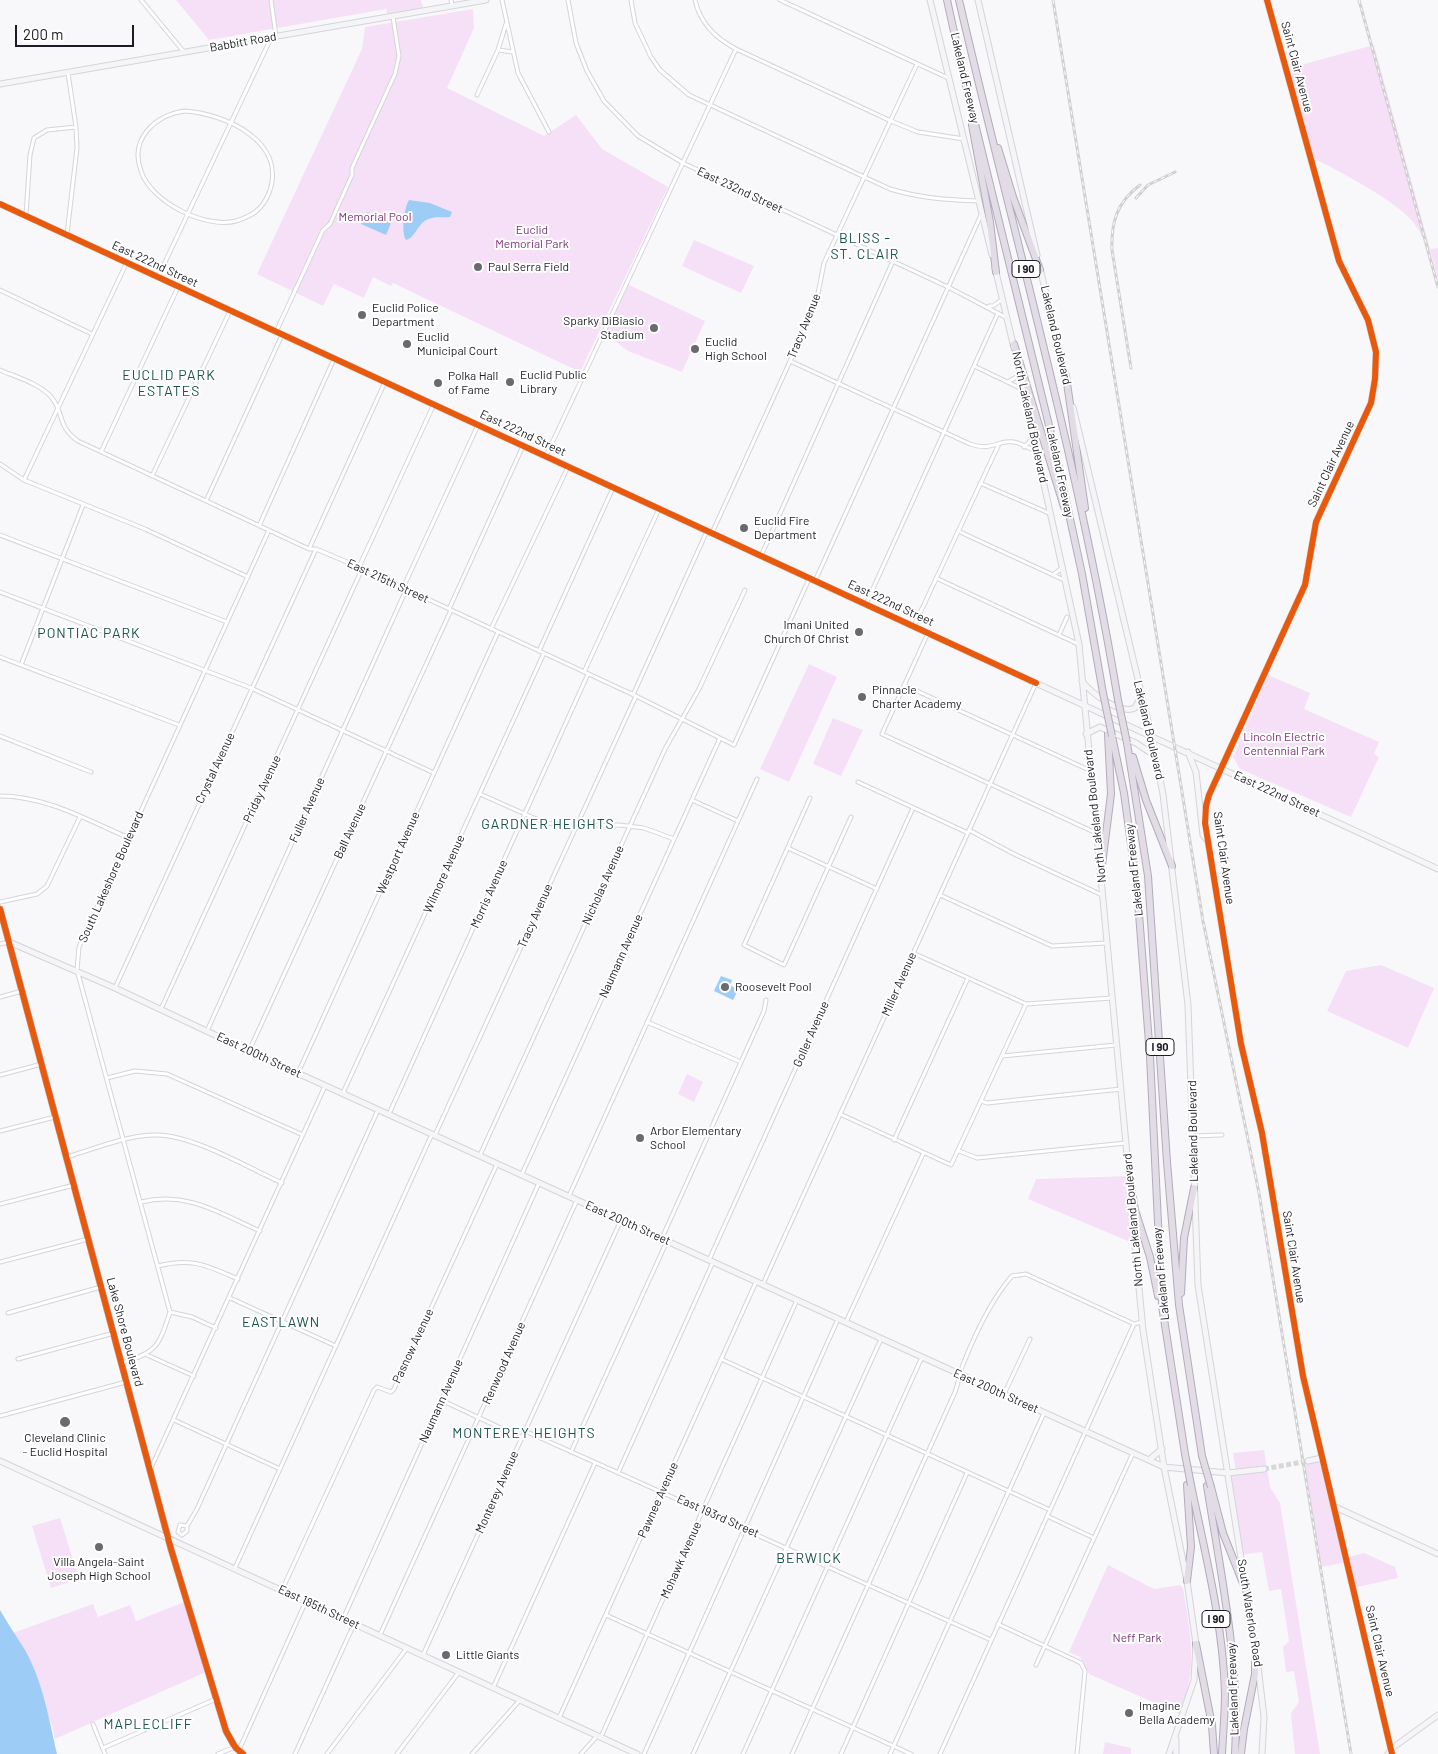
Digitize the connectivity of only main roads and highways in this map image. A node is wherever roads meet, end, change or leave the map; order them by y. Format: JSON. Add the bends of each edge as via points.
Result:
{"nodes":[{"id":1,"x":948,"y":0,"type":"edge"},
{"id":2,"x":959,"y":0,"type":"edge"},
{"id":3,"x":967,"y":91,"type":"junction"},
{"id":4,"x":988,"y":121,"type":"junction"},
{"id":5,"x":1040,"y":270,"type":"road end"},
{"id":6,"x":996,"y":272,"type":"road end"},
{"id":7,"x":1014,"y":344,"type":"road end"},
{"id":8,"x":1066,"y":376,"type":"road end"},
{"id":9,"x":1074,"y":536,"type":"junction"},
{"id":10,"x":1088,"y":539,"type":"junction"},
{"id":11,"x":1110,"y":735,"type":"junction"},
{"id":12,"x":1127,"y":743,"type":"junction"},
{"id":13,"x":1172,"y":866,"type":"road end"},
{"id":14,"x":1101,"y":873,"type":"road end"},
{"id":15,"x":0,"y":909,"type":"edge"},
{"id":16,"x":1129,"y":1173,"type":"road end"},
{"id":17,"x":1194,"y":1188,"type":"road end"},
{"id":18,"x":1162,"y":1306,"type":"junction"},
{"id":19,"x":1185,"y":1351,"type":"junction"},
{"id":20,"x":1189,"y":1485,"type":"junction"},
{"id":21,"x":1209,"y":1487,"type":"junction"},
{"id":22,"x":1187,"y":1581,"type":"road end"},
{"id":23,"x":1246,"y":1591,"type":"road end"},
{"id":24,"x":1196,"y":1644,"type":"road end"},
{"id":25,"x":1255,"y":1644,"type":"road end"},
{"id":26,"x":239,"y":1750,"type":"edge"},
{"id":27,"x":1214,"y":1754,"type":"edge"},
{"id":28,"x":1222,"y":1754,"type":"edge"},
{"id":29,"x":1235,"y":1754,"type":"edge"},
{"id":30,"x":1241,"y":1754,"type":"edge"}],
"edges":[{"from":1,"to":3,"type":"highway","name":"Lakeland Freeway","number":"I 90"},
{"from":2,"to":4,"type":"highway","name":"Lakeland Freeway","number":"I 90"},
{"from":3,"to":6,"type":"highway"},
{"from":3,"to":9,"type":"highway","name":"Lakeland Freeway","number":"I 90","via":[[1042,392]]},
{"from":4,"to":5,"type":"highway"},
{"from":4,"to":10,"type":"highway","name":"Lakeland Freeway","number":"I 90"},
{"from":7,"to":9,"type":"highway"},
{"from":8,"to":10,"type":"highway"},
{"from":9,"to":11,"type":"highway","name":"Lakeland Freeway","number":"I 90","bridge":true},
{"from":10,"to":12,"type":"highway","name":"Lakeland Freeway","number":"I 90","bridge":true},
{"from":11,"to":14,"type":"highway","via":[[1111,794]]},
{"from":11,"to":18,"type":"highway","name":"Lakeland Freeway","number":"I 90","via":[[1124,793],[1137,888],[1150,1056]]},
{"from":12,"to":13,"type":"highway"},
{"from":12,"to":19,"type":"highway","name":"Lakeland Freeway","number":"I 90","via":[[1148,876],[1170,1210]]},
{"from":15,"to":26,"type":"main road","name":"Lake Shore Boulevard","via":[[169,1538],[226,1731]]},
{"from":16,"to":18,"type":"highway","via":[[1135,1210]]},
{"from":17,"to":19,"type":"highway","via":[[1184,1238],[1181,1294]]},
{"from":18,"to":20,"type":"highway","name":"Lakeland Freeway","number":"I 90","bridge":true},
{"from":19,"to":21,"type":"highway","name":"Lakeland Freeway","number":"I 90","bridge":true},
{"from":20,"to":22,"type":"highway","via":[[1191,1547]]},
{"from":20,"to":28,"type":"highway","name":"Lakeland Freeway","number":"I 90","via":[[1222,1657],[1225,1693]]},
{"from":21,"to":23,"type":"highway"},
{"from":21,"to":29,"type":"highway","name":"Lakeland Freeway","number":"I 90","via":[[1234,1660]]},
{"from":24,"to":27,"type":"highway"},
{"from":25,"to":30,"type":"highway","via":[[1255,1674]]}]}
